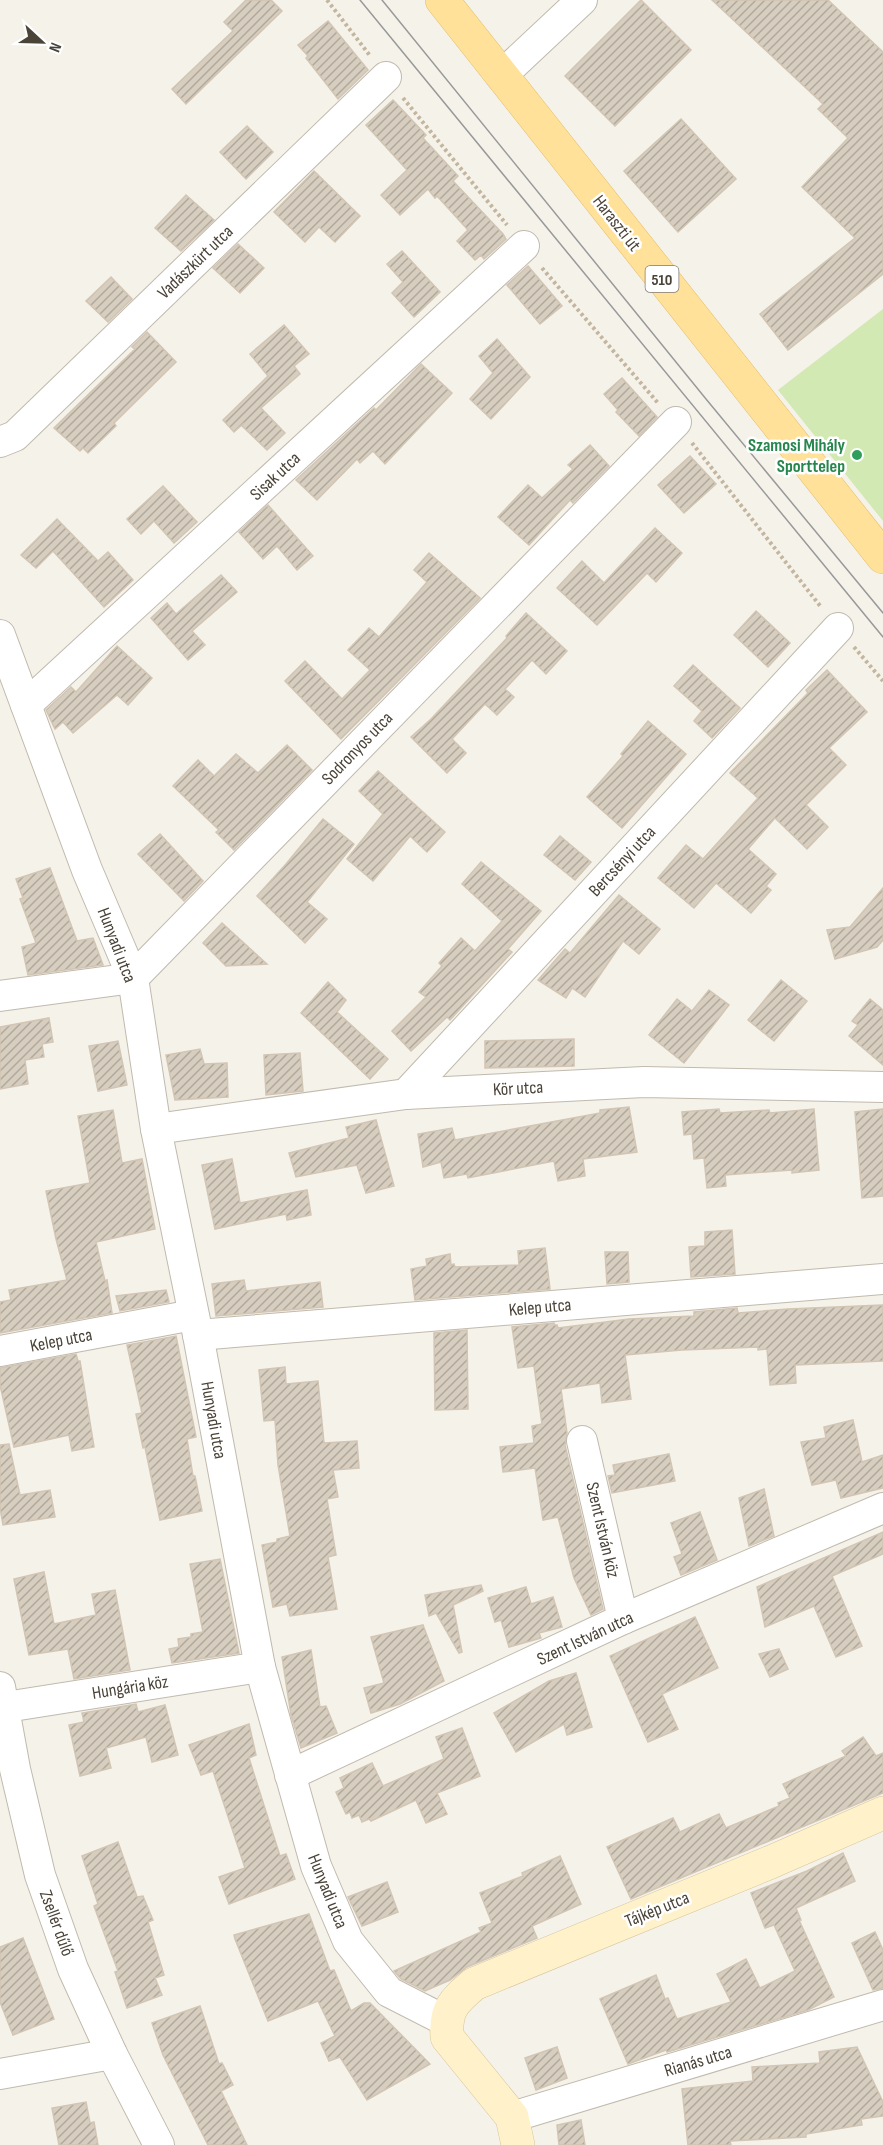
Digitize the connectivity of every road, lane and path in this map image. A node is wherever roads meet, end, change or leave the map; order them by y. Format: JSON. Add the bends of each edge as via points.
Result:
{"nodes":[{"id":1,"x":327,"y":0,"type":"edge"},
{"id":2,"x":442,"y":0,"type":"edge"},
{"id":3,"x":582,"y":0,"type":"edge"},
{"id":4,"x":501,"y":76,"type":"junction"},
{"id":5,"x":386,"y":77,"type":"junction"},
{"id":6,"x":524,"y":246,"type":"junction"},
{"id":7,"x":676,"y":422,"type":"junction"},
{"id":8,"x":0,"y":442,"type":"edge"},
{"id":9,"x":883,"y":557,"type":"edge"},
{"id":10,"x":838,"y":628,"type":"junction"},
{"id":11,"x":0,"y":635,"type":"edge"},
{"id":12,"x":883,"y":681,"type":"edge"},
{"id":13,"x":26,"y":705,"type":"junction"},
{"id":14,"x":133,"y":978,"type":"junction"},
{"id":15,"x":0,"y":996,"type":"edge"},
{"id":16,"x":883,"y":1088,"type":"edge"},
{"id":17,"x":406,"y":1094,"type":"junction"},
{"id":18,"x":156,"y":1129,"type":"junction"},
{"id":19,"x":883,"y":1279,"type":"edge"},
{"id":20,"x":196,"y":1325,"type":"junction"},
{"id":21,"x":0,"y":1351,"type":"edge"},
{"id":22,"x":582,"y":1441,"type":"dead end"},
{"id":23,"x":883,"y":1508,"type":"edge"},
{"id":24,"x":623,"y":1619,"type":"junction"},
{"id":25,"x":260,"y":1667,"type":"junction"},
{"id":26,"x":1,"y":1700,"type":"edge"},
{"id":27,"x":290,"y":1775,"type":"junction"},
{"id":28,"x":883,"y":1813,"type":"edge"},
{"id":29,"x":883,"y":2006,"type":"edge"},
{"id":30,"x":446,"y":2021,"type":"junction"},
{"id":31,"x":112,"y":2054,"type":"junction"},
{"id":32,"x":0,"y":2074,"type":"edge"},
{"id":33,"x":515,"y":2131,"type":"edge"},
{"id":34,"x":159,"y":2145,"type":"edge"}],
"edges":[{"from":1,"to":5,"type":"path"},
{"from":2,"to":4,"type":"main road","name":"Haraszti út","number":"510"},
{"from":3,"to":4,"type":"street"},
{"from":4,"to":9,"type":"main road","name":"Haraszti út","number":"510"},
{"from":5,"to":6,"type":"path"},
{"from":5,"to":8,"type":"street","name":"Vadászkürt utca","via":[[15,436]]},
{"from":6,"to":7,"type":"path"},
{"from":6,"to":13,"type":"street","name":"Sisak utca"},
{"from":7,"to":10,"type":"path"},
{"from":7,"to":14,"type":"street","name":"Sodronyos utca"},
{"from":10,"to":12,"type":"path"},
{"from":10,"to":17,"type":"street","name":"Bercsényi utca"},
{"from":11,"to":13,"type":"street","name":"Hunyadi utca"},
{"from":13,"to":14,"type":"street","name":"Hunyadi utca","via":[[87,870]]},
{"from":14,"to":15,"type":"street"},
{"from":14,"to":18,"type":"street","name":"Hunyadi utca"},
{"from":16,"to":17,"type":"street","name":"Kör utca","via":[[644,1083]]},
{"from":17,"to":18,"type":"street","name":"Kör utca"},
{"from":18,"to":20,"type":"street","name":"Hunyadi utca"},
{"from":19,"to":20,"type":"street","name":"Kelep utca"},
{"from":20,"to":21,"type":"street","name":"Kelep utca"},
{"from":20,"to":25,"type":"street","name":"Hunyadi utca"},
{"from":22,"to":24,"type":"street","name":"Szent István köz"},
{"from":23,"to":24,"type":"street","name":"Szent István utca"},
{"from":24,"to":27,"type":"street","name":"Szent István utca"},
{"from":25,"to":26,"type":"street","name":"Hungária köz"},
{"from":25,"to":27,"type":"street","name":"Hunyadi utca"},
{"from":26,"to":31,"type":"street","name":"Zsellér dűlő","via":[[40,1875],[73,1968]]},
{"from":27,"to":30,"type":"street","name":"Hunyadi utca","via":[[316,1866],[348,1941],[390,1992]]},
{"from":28,"to":30,"type":"street","name":"Tájkép utca","via":[[474,1984],[454,2001]]},
{"from":29,"to":33,"type":"street","name":"Rianás utca"},
{"from":30,"to":33,"type":"street","via":[[447,2037]]},
{"from":31,"to":32,"type":"street"},
{"from":31,"to":34,"type":"street","name":"Zsellér dűlő"}]}
